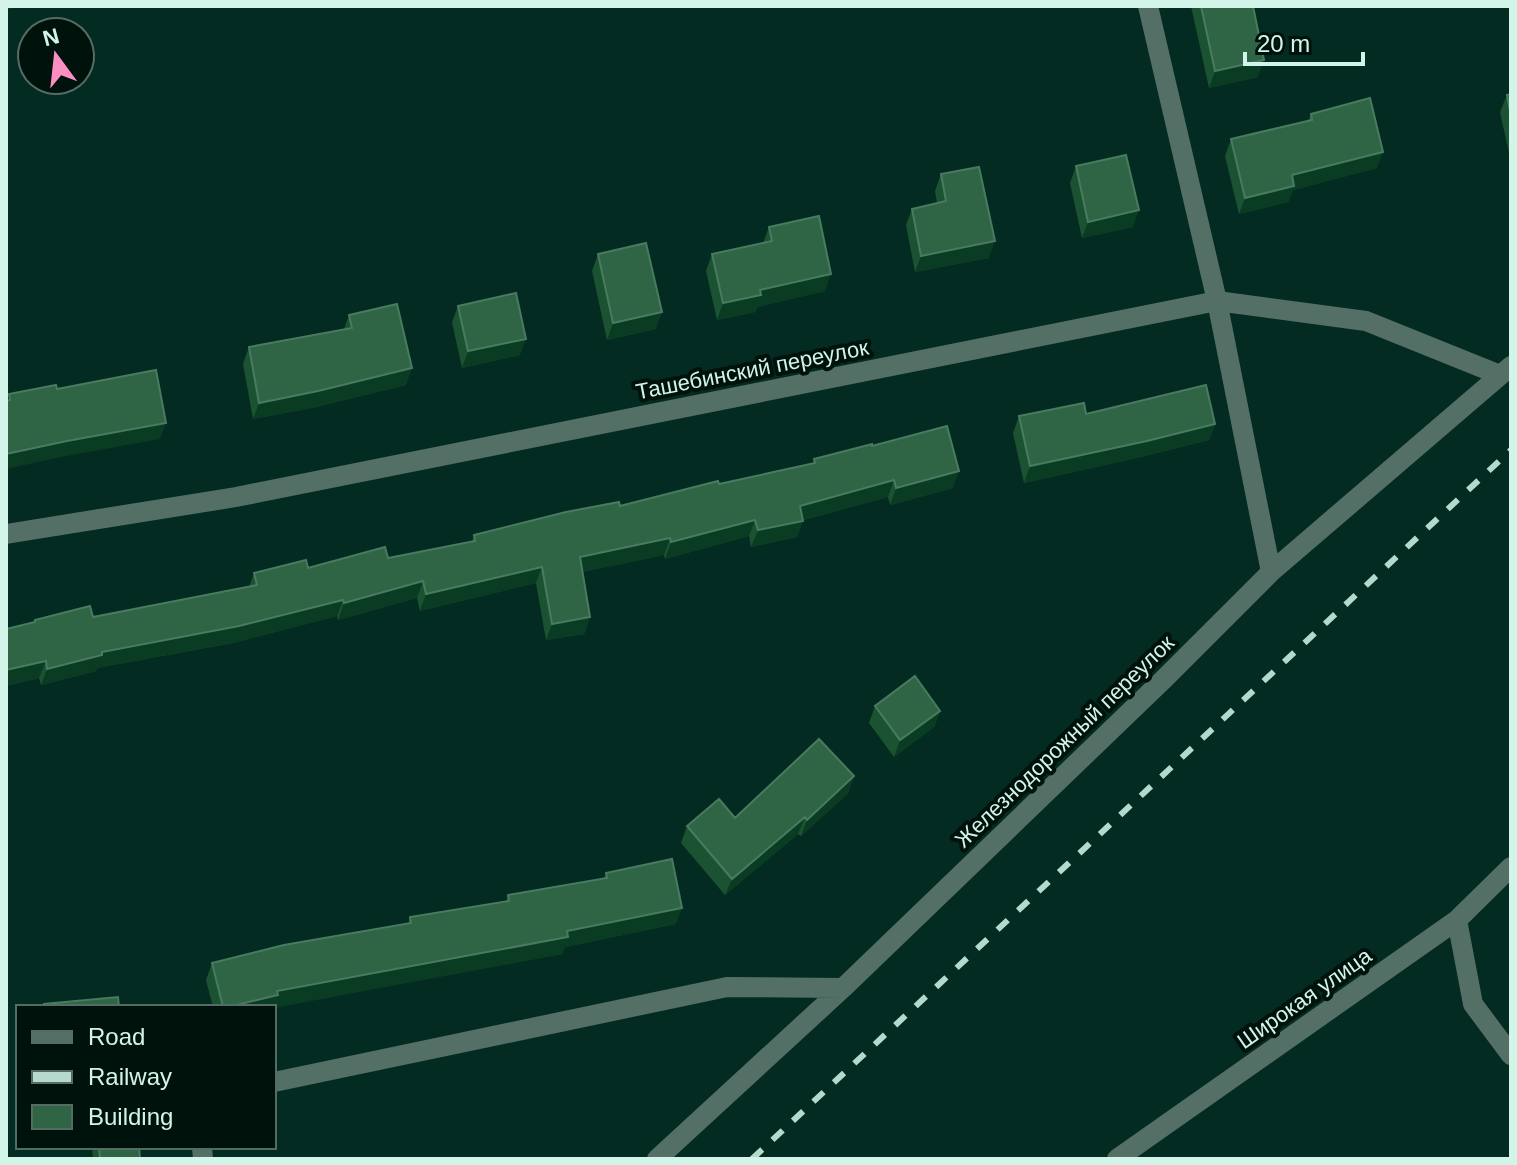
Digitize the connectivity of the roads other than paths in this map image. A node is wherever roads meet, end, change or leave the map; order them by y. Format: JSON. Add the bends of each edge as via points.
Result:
{"nodes":[{"id":1,"x":1148,"y":6,"type":"edge"},
{"id":2,"x":1217,"y":301,"type":"junction"},
{"id":3,"x":1506,"y":371,"type":"edge"},
{"id":4,"x":6,"y":534,"type":"edge"},
{"id":5,"x":1271,"y":572,"type":"junction"},
{"id":6,"x":1511,"y":867,"type":"edge"},
{"id":7,"x":1457,"y":920,"type":"junction"},
{"id":8,"x":843,"y":988,"type":"junction"},
{"id":9,"x":1511,"y":1055,"type":"edge"},
{"id":10,"x":276,"y":1082,"type":"edge"},
{"id":11,"x":657,"y":1159,"type":"edge"},
{"id":12,"x":1117,"y":1159,"type":"edge"}],
"edges":[{"from":1,"to":2,"type":"street"},
{"from":2,"to":3,"type":"street","name":"Ташебинский переулок","via":[[1366,321]]},
{"from":2,"to":4,"type":"street","name":"Ташебинский переулок","via":[[236,497]]},
{"from":2,"to":5,"type":"street"},
{"from":3,"to":5,"type":"street","name":"Железнодорожный переулок"},
{"from":5,"to":8,"type":"street","name":"Железнодорожный переулок"},
{"from":6,"to":7,"type":"street","name":"Широкая улица"},
{"from":7,"to":9,"type":"street","via":[[1473,1004]]},
{"from":7,"to":12,"type":"street","name":"Широкая улица"},
{"from":8,"to":10,"type":"street","via":[[727,987]]},
{"from":8,"to":11,"type":"street","name":"Железнодорожный переулок"}]}
